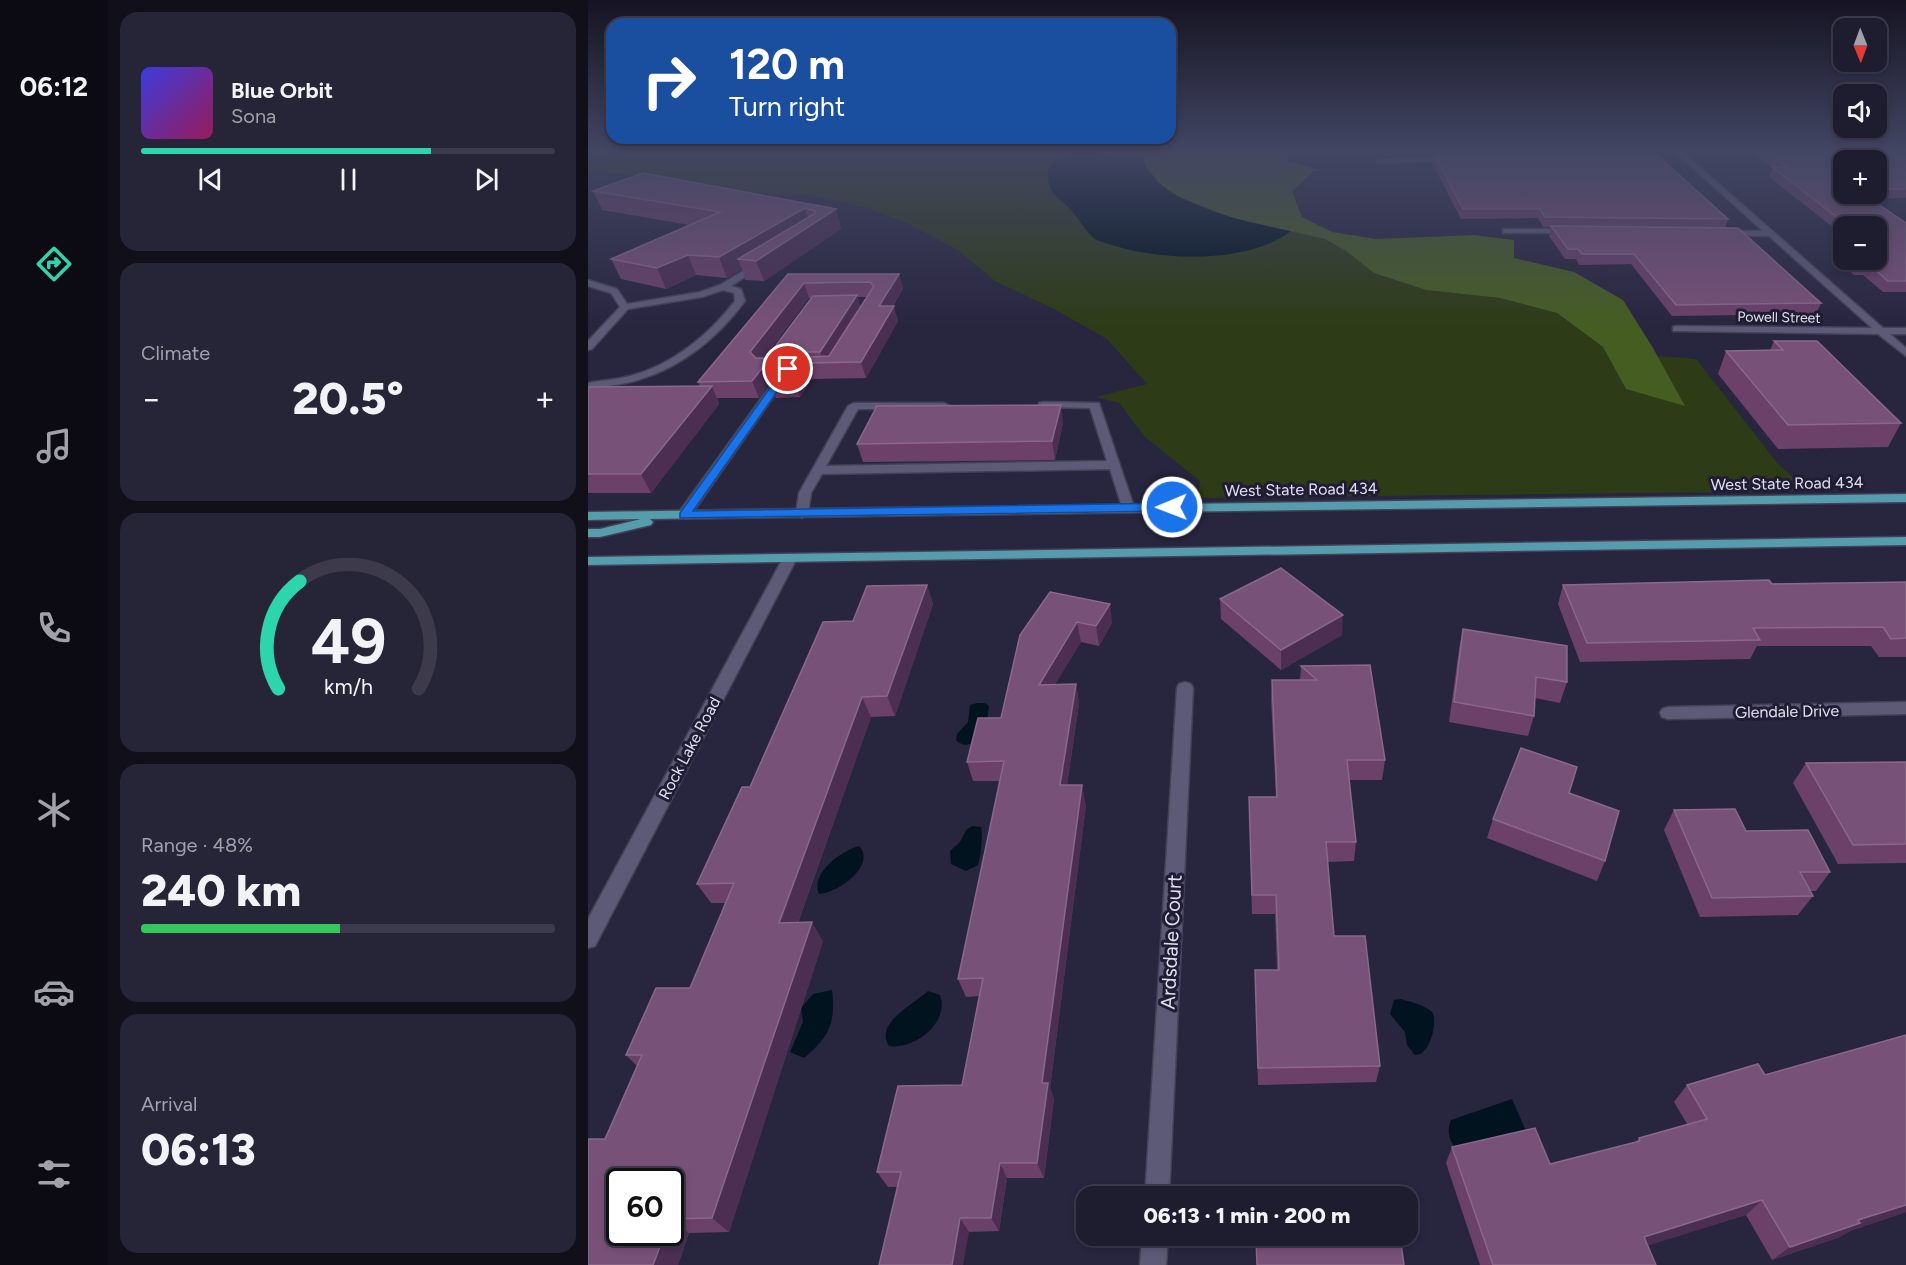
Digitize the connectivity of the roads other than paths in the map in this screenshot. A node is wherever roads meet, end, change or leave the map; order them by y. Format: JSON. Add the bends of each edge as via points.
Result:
{"nodes":[{"id":1,"x":1742,"y":208,"type":"edge"},
{"id":2,"x":1506,"y":231,"type":"dead end"},
{"id":3,"x":1576,"y":231,"type":"edge"},
{"id":4,"x":1715,"y":233,"type":"edge"},
{"id":5,"x":1772,"y":234,"type":"junction"},
{"id":6,"x":775,"y":256,"type":"edge"},
{"id":7,"x":588,"y":284,"type":"edge"},
{"id":8,"x":723,"y":286,"type":"junction"},
{"id":9,"x":625,"y":307,"type":"junction"},
{"id":10,"x":1676,"y":329,"type":"dead end"},
{"id":11,"x":1906,"y":331,"type":"edge"},
{"id":12,"x":1882,"y":332,"type":"junction"},
{"id":13,"x":588,"y":347,"type":"edge"},
{"id":14,"x":1906,"y":353,"type":"edge"},
{"id":15,"x":771,"y":369,"type":"edge"},
{"id":16,"x":588,"y":386,"type":"edge"},
{"id":17,"x":1026,"y":405,"type":"edge"},
{"id":18,"x":957,"y":406,"type":"edge"},
{"id":19,"x":1114,"y":465,"type":"junction"},
{"id":20,"x":818,"y":470,"type":"junction"},
{"id":21,"x":1906,"y":498,"type":"edge"},
{"id":22,"x":1128,"y":507,"type":"junction"},
{"id":23,"x":802,"y":514,"type":"junction"},
{"id":24,"x":680,"y":515,"type":"junction"},
{"id":25,"x":588,"y":516,"type":"edge"},
{"id":26,"x":588,"y":533,"type":"edge"},
{"id":27,"x":1906,"y":541,"type":"edge"},
{"id":28,"x":790,"y":558,"type":"junction"},
{"id":29,"x":588,"y":561,"type":"edge"},
{"id":30,"x":1185,"y":688,"type":"dead end"},
{"id":31,"x":1906,"y":708,"type":"edge"},
{"id":32,"x":1668,"y":713,"type":"dead end"},
{"id":33,"x":588,"y":939,"type":"edge"},
{"id":34,"x":1158,"y":1186,"type":"edge"},
{"id":35,"x":1155,"y":1246,"type":"edge"},
{"id":36,"x":1154,"y":1265,"type":"edge"}],
"edges":[{"from":1,"to":5,"type":"street"},
{"from":2,"to":3,"type":"street"},
{"from":4,"to":5,"type":"street"},
{"from":5,"to":12,"type":"street"},
{"from":6,"to":8,"type":"street"},
{"from":7,"to":9,"type":"street","via":[[614,291]]},
{"from":8,"to":9,"type":"street","via":[[692,296]]},
{"from":8,"to":16,"type":"street","via":[[738,291],[740,301],[704,342],[635,377]]},
{"from":9,"to":13,"type":"street"},
{"from":10,"to":12,"type":"street","name":"Powell Street"},
{"from":11,"to":12,"type":"street","name":"Powell Street"},
{"from":12,"to":14,"type":"street"},
{"from":15,"to":24,"type":"street","via":[[793,369]]},
{"from":17,"to":19,"type":"street","via":[[1095,405]]},
{"from":18,"to":20,"type":"street","via":[[854,406]]},
{"from":19,"to":20,"type":"street"},
{"from":19,"to":22,"type":"street"},
{"from":20,"to":23,"type":"street","via":[[805,493]]},
{"from":21,"to":22,"type":"main road","name":"West State Road 434"},
{"from":22,"to":23,"type":"main road","name":"West State Road 434"},
{"from":23,"to":24,"type":"main road","name":"West State Road 434"},
{"from":24,"to":25,"type":"main road","name":"West State Road 434"},
{"from":24,"to":26,"type":"main road"},
{"from":27,"to":28,"type":"main road"},
{"from":28,"to":29,"type":"main road"},
{"from":28,"to":33,"type":"street","name":"Rock Lake Road"},
{"from":30,"to":34,"type":"street","name":"Ardsdale Court"},
{"from":31,"to":32,"type":"street","name":"Glendale Drive"},
{"from":35,"to":36,"type":"street"}]}
